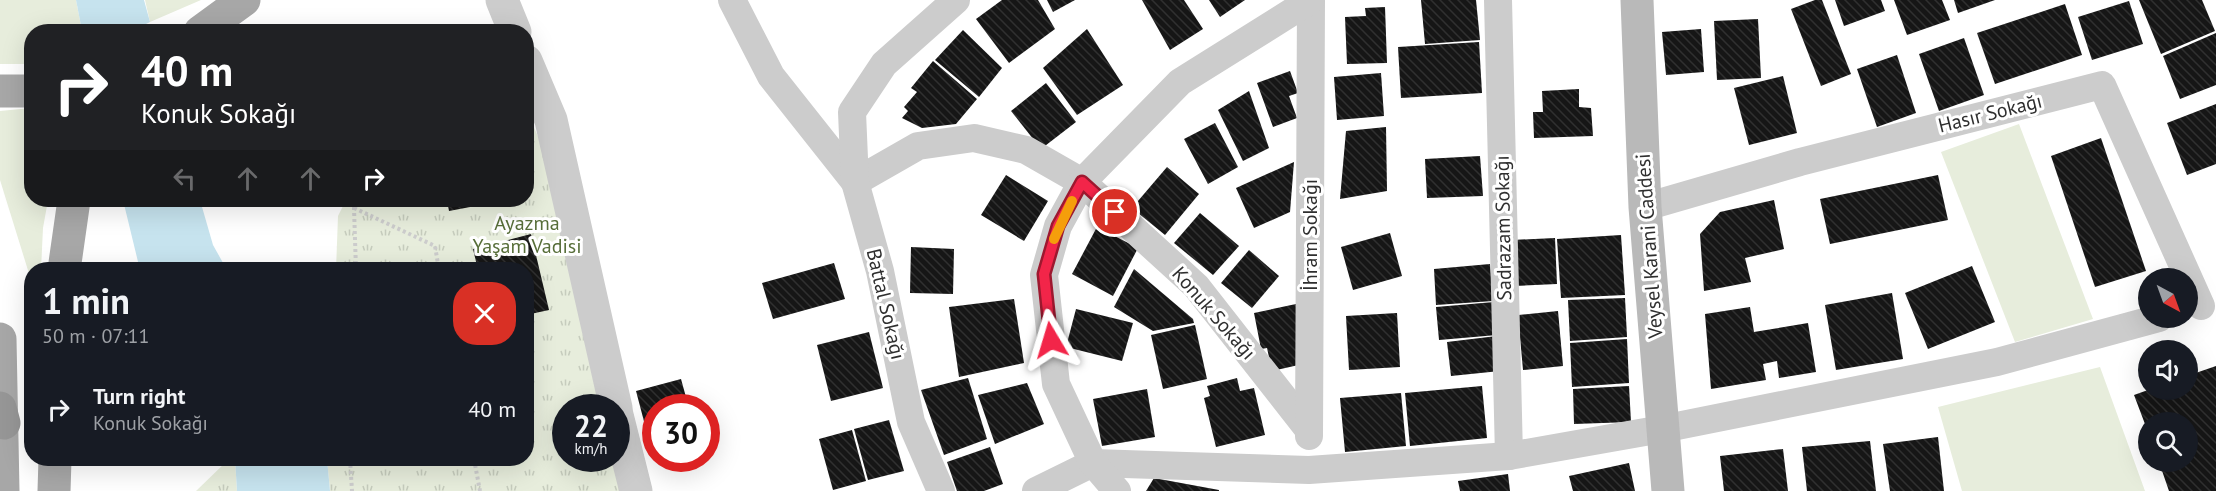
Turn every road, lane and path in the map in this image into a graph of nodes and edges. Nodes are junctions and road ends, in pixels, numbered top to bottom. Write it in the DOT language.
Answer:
graph roads {
  1 [pos="244,0"];
  2 [pos="502,0"];
  3 [pos="732,0"];
  4 [pos="956,0"];
  5 [pos="1311,0"];
  6 [pos="1498,0"];
  7 [pos="1639,1"];
  8 [pos="211,24"];
  9 [pos="511,24"];
  10 [pos="534,80"];
  11 [pos="0,91"];
  12 [pos="24,91"];
  13 [pos="855,182"];
  14 [pos="1082,182"];
  15 [pos="72,207"];
  16 [pos="1645,207"];
  17 [pos="354,208"];
  18 [pos="65,262"];
  19 [pos="356,262"];
  20 [pos="438,262"];
  21 [pos="2201,306"];
  22 [pos="2138,324"];
  23 [pos="0,339"];
  24 [pos="612,394"];
  25 [pos="2,416"];
  26 [pos="1662,429"];
  27 [pos="1310,430"];
  28 [pos="1509,456"];
  29 [pos="1093,463"];
  30 [pos="55,466"];
  31 [pos="350,466"];
  32 [pos="475,466"];
  33 [pos="630,467"];
  34 [pos="1309,470"];
  35 [pos="3,491"];
  36 [pos="54,491"];
  37 [pos="352,491"];
  38 [pos="480,491"];
  39 [pos="636,491"];
  40 [pos="941,491"];
  41 [pos="1036,491"];
  42 [pos="1117,491"];
  43 [pos="1668,491"];
  1 -- 8 [label="main road"];
  2 -- 9 [label="street"];
  3 -- 13 [label="street"];
  4 -- 13 [label="street, Battal Sokağı"];
  5 -- 14 [label="street"];
  5 -- 27 [label="street, İhram Sokağı"];
  6 -- 28 [label="street, Sadrazam Sokağı"];
  7 -- 16 [label="main road, Veysel Karani Caddesi"];
  10 -- 24 [label="street"];
  11 -- 12 [label="main road"];
  13 -- 14 [label="street, Konuk Sokağı"];
  13 -- 40 [label="street, Battal Sokağı"];
  14 -- 27 [label="street, Konuk Sokağı"];
  14 -- 29 [label="street"];
  15 -- 18 [label="main road"];
  16 -- 21 [label="street, Hasır Sokağı"];
  16 -- 26 [label="main road, Veysel Karani Caddesi"];
  17 -- 19 [label="path"];
  17 -- 20 [label="path"];
  22 -- 26 [label="street"];
  23 -- 25 [label="main road"];
  25 -- 35 [label="main road"];
  26 -- 28 [label="street"];
  26 -- 43 [label="main road, Veysel Karani Caddesi"];
  27 -- 34 [label="street, İhram Sokağı"];
  28 -- 34 [label="street"];
  29 -- 34 [label="street"];
  29 -- 41 [label="street"];
  29 -- 42 [label="street"];
  30 -- 36 [label="main road"];
  31 -- 37 [label="path"];
  32 -- 38 [label="path"];
  33 -- 39 [label="street"];
}
